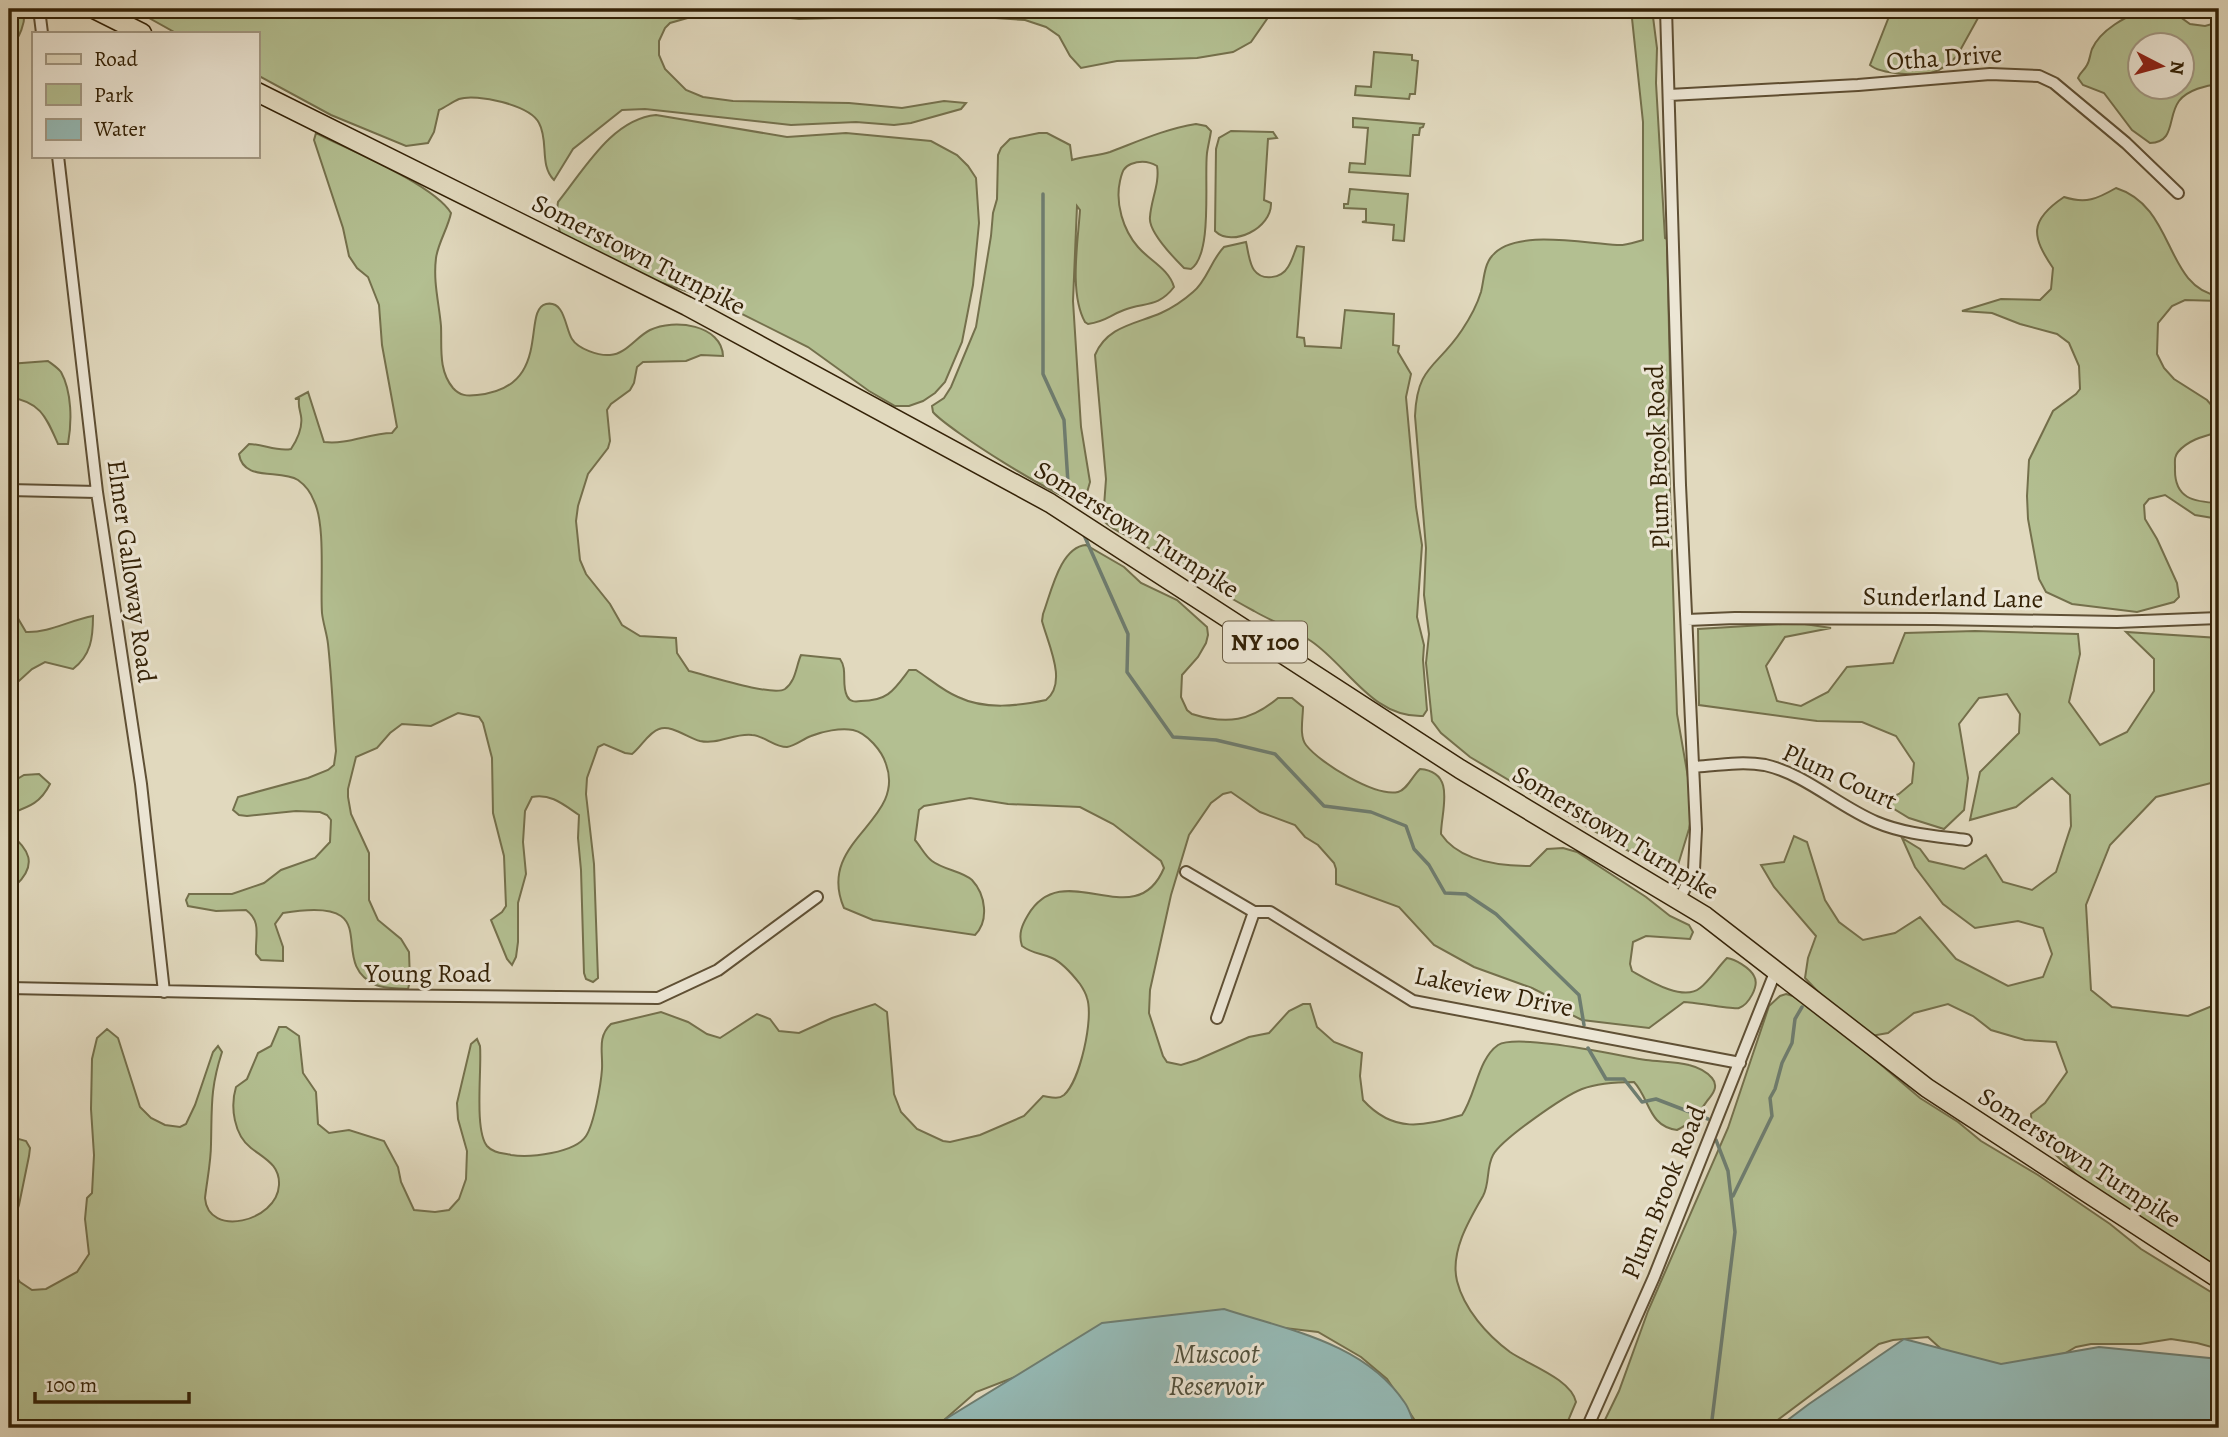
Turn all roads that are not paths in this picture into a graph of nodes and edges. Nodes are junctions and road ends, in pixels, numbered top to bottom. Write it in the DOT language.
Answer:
graph roads {
  1 [pos="39,9"];
  2 [pos="94,9"];
  3 [pos="1666,9"];
  4 [pos="42,32"];
  5 [pos="140,32"];
  6 [pos="259,93"];
  7 [pos="1669,95"];
  8 [pos="58,158"];
  9 [pos="2178,193"];
  10 [pos="9,490"];
  11 [pos="97,492"];
  12 [pos="2219,618"];
  13 [pos="1687,620"];
  14 [pos="1695,767"];
  15 [pos="1966,841"];
  16 [pos="1186,873"];
  17 [pos="817,897"];
  18 [pos="1679,900"];
  19 [pos="1254,912"];
  20 [pos="1776,970"];
  21 [pos="9,988"];
  22 [pos="164,992"];
  23 [pos="1217,1018"];
  24 [pos="1740,1063"];
  25 [pos="2219,1279"];
  26 [pos="1587,1428"];
  1 -- 4 [label="street"];
  2 -- 5 [label="main road"];
  3 -- 7 [label="street, Plum Brook Road"];
  6 -- 18 [label="main road, Somerstown Turnpike / NY 100"];
  7 -- 9 [label="street, Otha Drive"];
  7 -- 13 [label="street, Plum Brook Road"];
  8 -- 11 [label="street, Elmer Galloway Road"];
  10 -- 11 [label="street"];
  11 -- 22 [label="street, Elmer Galloway Road"];
  12 -- 13 [label="street, Sunderland Lane"];
  13 -- 14 [label="street, Plum Brook Road"];
  14 -- 15 [label="street, Plum Court"];
  14 -- 18 [label="street, Plum Brook Road"];
  16 -- 19 [label="street, Lakeview Drive"];
  17 -- 22 [label="street, Young Road"];
  18 -- 20 [label="main road, Somerstown Turnpike / NY 100"];
  19 -- 23 [label="street"];
  19 -- 24 [label="street, Lakeview Drive"];
  20 -- 24 [label="street, Plum Brook Road"];
  20 -- 25 [label="main road, Somerstown Turnpike / NY 100"];
  21 -- 22 [label="street, Young Road"];
  24 -- 26 [label="street, Plum Brook Road"];
}
